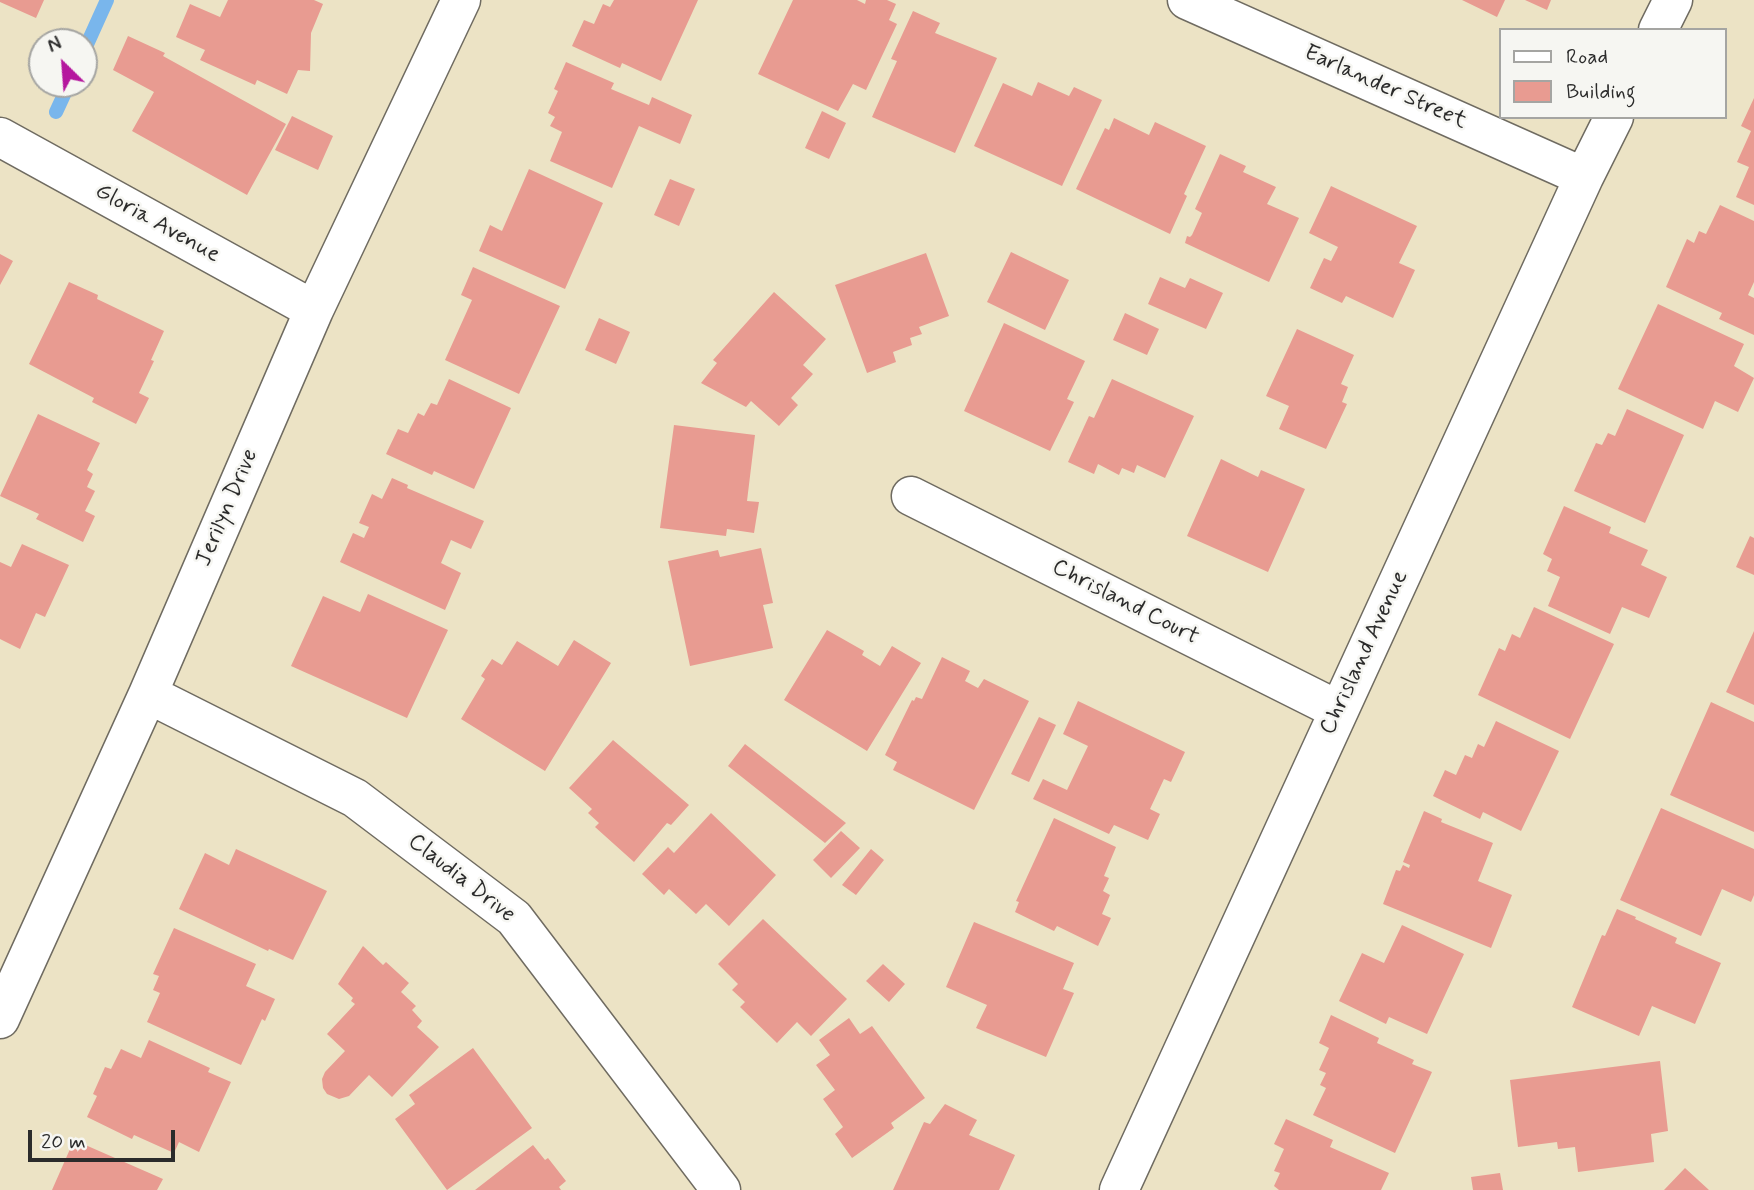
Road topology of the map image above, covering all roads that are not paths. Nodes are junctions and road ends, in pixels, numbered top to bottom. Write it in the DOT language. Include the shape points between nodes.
graph roads {
  1 [pos="461,0"];
  2 [pos="1187,0"];
  3 [pos="1672,0"];
  4 [pos="1659,28"];
  5 [pos="1613,119"];
  6 [pos="0,138"];
  7 [pos="1584,177"];
  8 [pos="314,310"];
  9 [pos="911,496"];
  10 [pos="148,694"];
  11 [pos="1338,710"];
  12 [pos="0,1019"];
  13 [pos="721,1190"];
  14 [pos="1119,1190"];
  1 -- 8 [label="street, Jerilyn Drive"];
  2 -- 7 [label="street, Earlander Street"];
  3 -- 4 [label="street"];
  5 -- 7 [label="street, Chrisland Avenue"];
  6 -- 8 [label="street, Gloria Avenue"];
  7 -- 11 [label="street, Chrisland Avenue"];
  8 -- 10 [label="street, Jerilyn Drive"];
  9 -- 11 [label="street, Chrisland Court"];
  10 -- 12 [label="street, Jerilyn Drive"];
  10 -- 13 [label="street, Claudia Drive" via="355,799 514,918"];
  11 -- 14 [label="street, Chrisland Avenue"];
}
